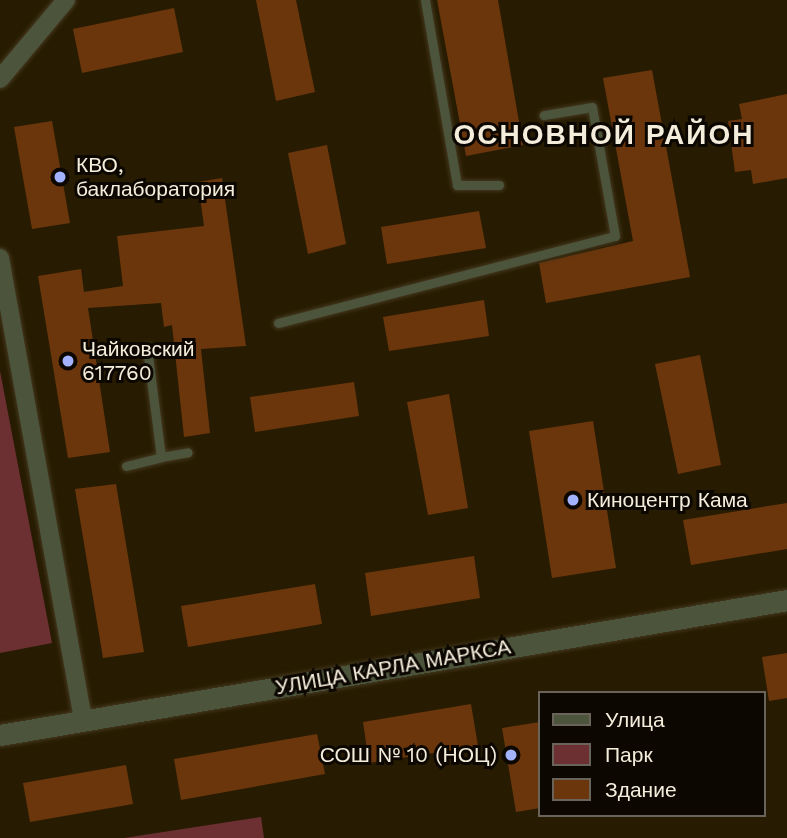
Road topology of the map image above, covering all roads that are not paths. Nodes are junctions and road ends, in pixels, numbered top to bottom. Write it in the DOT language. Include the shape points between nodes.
graph roads {
  1 [pos="66,0"];
  2 [pos="425,0"];
  3 [pos="0,79"];
  4 [pos="544,115"];
  5 [pos="499,185"];
  6 [pos="0,258"];
  7 [pos="278,323"];
  8 [pos="147,348"];
  9 [pos="188,452"];
  10 [pos="160,457"];
  11 [pos="126,466"];
  12 [pos="787,600"];
  13 [pos="83,720"];
  14 [pos="0,735"];
  1 -- 3 [label="street"];
  2 -- 5 [label="lane" via="457,185"];
  4 -- 7 [label="lane" via="592,107 615,236"];
  6 -- 13 [label="street"];
  8 -- 10 [label="lane"];
  9 -- 10 [label="lane"];
  10 -- 11 [label="lane"];
  12 -- 13 [label="street, УЛИЦА КАРЛА МАРКСА"];
  13 -- 14 [label="street, УЛИЦА КАРЛА МАРКСА"];
}
